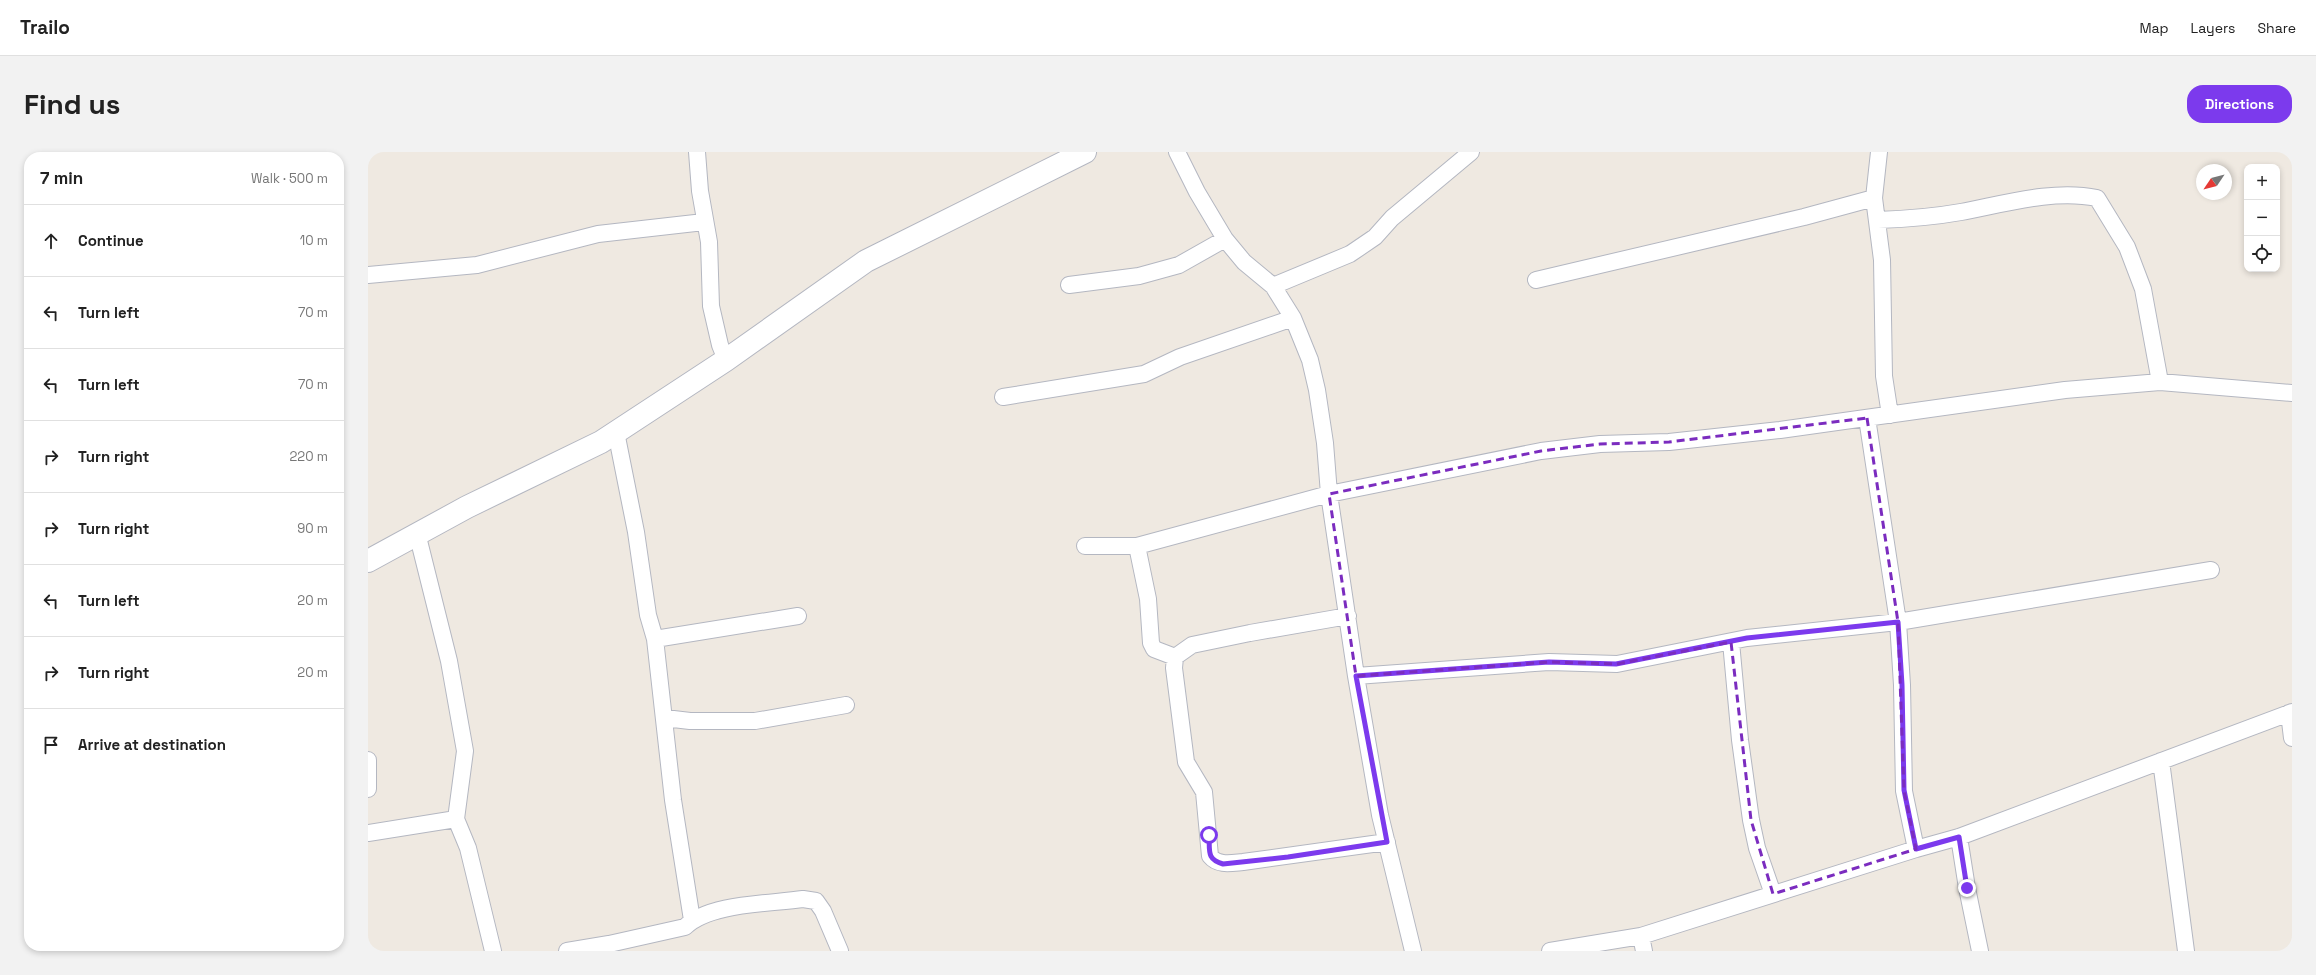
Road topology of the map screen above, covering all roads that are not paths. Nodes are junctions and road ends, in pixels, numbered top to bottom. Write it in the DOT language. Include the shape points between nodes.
graph roads {
  1 [pos="697,152"];
  2 [pos="1085,152"];
  3 [pos="1177,152"];
  4 [pos="1471,152"];
  5 [pos="1879,152"];
  6 [pos="1874,198"];
  7 [pos="1878,220"];
  8 [pos="704,222"];
  9 [pos="1225,240"];
  10 [pos="368,275"];
  11 [pos="1536,280"];
  12 [pos="1069,285"];
  13 [pos="1273,286"];
  14 [pos="1294,318"];
  15 [pos="726,360"];
  16 [pos="2160,382"];
  17 [pos="2292,393"];
  18 [pos="1003,397"];
  19 [pos="1890,415"];
  20 [pos="1867,418"];
  21 [pos="616,432"];
  22 [pos="1329,494"];
  23 [pos="417,533"];
  24 [pos="1085,546"];
  25 [pos="1137,546"];
  26 [pos="368,561"];
  27 [pos="2211,570"];
  28 [pos="798,616"];
  29 [pos="1348,616"];
  30 [pos="1898,622"];
  31 [pos="655,639"];
  32 [pos="1731,642"];
  33 [pos="1175,657"];
  34 [pos="1356,676"];
  35 [pos="846,705"];
  36 [pos="2290,712"];
  37 [pos="665,718"];
  38 [pos="2292,738"];
  39 [pos="368,760"];
  40 [pos="2161,761"];
  41 [pos="368,790"];
  42 [pos="456,819"];
  43 [pos="368,833"];
  44 [pos="1959,837"];
  45 [pos="1387,842"];
  46 [pos="1916,849"];
  47 [pos="1773,894"];
  48 [pos="692,920"];
  49 [pos="1642,944"];
  50 [pos="493,951"];
  51 [pos="567,951"];
  52 [pos="840,951"];
  53 [pos="1413,951"];
  54 [pos="1550,951"];
  55 [pos="1980,951"];
  56 [pos="2186,951"];
  1 -- 8 [label="street"];
  2 -- 15 [label="street" via="866,261"];
  3 -- 9 [label="street"];
  4 -- 13 [label="street" via="1392,218 1375,238 1350,254"];
  5 -- 6 [label="street"];
  6 -- 7 [label="street"];
  6 -- 11 [label="street"];
  7 -- 16 [label="street" via="1919,219 2003,203 2078,194 2097,198 2127,247 2143,288"];
  7 -- 19 [label="street" via="1882,260 1884,376"];
  8 -- 10 [label="street" via="598,234 477,265"];
  8 -- 15 [label="street" via="709,242 711,306"];
  9 -- 12 [label="street" via="1179,265 1139,276"];
  9 -- 13 [label="street" via="1244,262"];
  13 -- 14 [label="street"];
  14 -- 18 [label="street" via="1180,357 1144,374"];
  14 -- 22 [label="street" via="1310,360 1317,390"];
  15 -- 21 [label="street"];
  16 -- 17 [label="street"];
  16 -- 19 [label="street" via="2066,390"];
  19 -- 20 [label="street"];
  20 -- 22 [label="street" via="1669,442 1600,444 1541,451"];
  20 -- 30 [label="street"];
  21 -- 23 [label="street" via="601,442"];
  21 -- 31 [label="street" via="636,532 648,615"];
  22 -- 25 [label="street"];
  22 -- 29 [label="street"];
  23 -- 26 [label="street"];
  23 -- 42 [label="street" via="449,661 465,751"];
  24 -- 25 [label="street"];
  25 -- 33 [label="street" via="1148,599 1151,643 1154,649"];
  27 -- 30 [label="street"];
  28 -- 31 [label="street"];
  29 -- 33 [label="street" via="1192,645"];
  29 -- 34 [label="street"];
  30 -- 32 [label="street"];
  30 -- 46 [label="street" via="1904,790"];
  31 -- 37 [label="street"];
  32 -- 34 [label="street" via="1616,664 1549,662"];
  32 -- 47 [label="street" via="1751,820 1757,848"];
  33 -- 45 [label="street" via="1178,715 1186,762 1204,792 1210,856 1214,861 1223,864 1250,862"];
  34 -- 45 [label="street"];
  35 -- 37 [label="street" via="755,721 690,722"];
  36 -- 38 [label="street"];
  36 -- 40 [label="street"];
  37 -- 48 [label="street" via="673,800"];
  39 -- 41 [label="street"];
  40 -- 44 [label="street"];
  40 -- 56 [label="street"];
  42 -- 43 [label="street"];
  42 -- 50 [label="street" via="468,848"];
  44 -- 46 [label="street"];
  44 -- 55 [label="street"];
  45 -- 53 [label="street"];
  46 -- 47 [label="street"];
  47 -- 49 [label="street"];
  48 -- 51 [label="street" via="685,928"];
  48 -- 52 [label="street" via="722,909 803,899 816,901"];
  49 -- 54 [label="street"];
}
